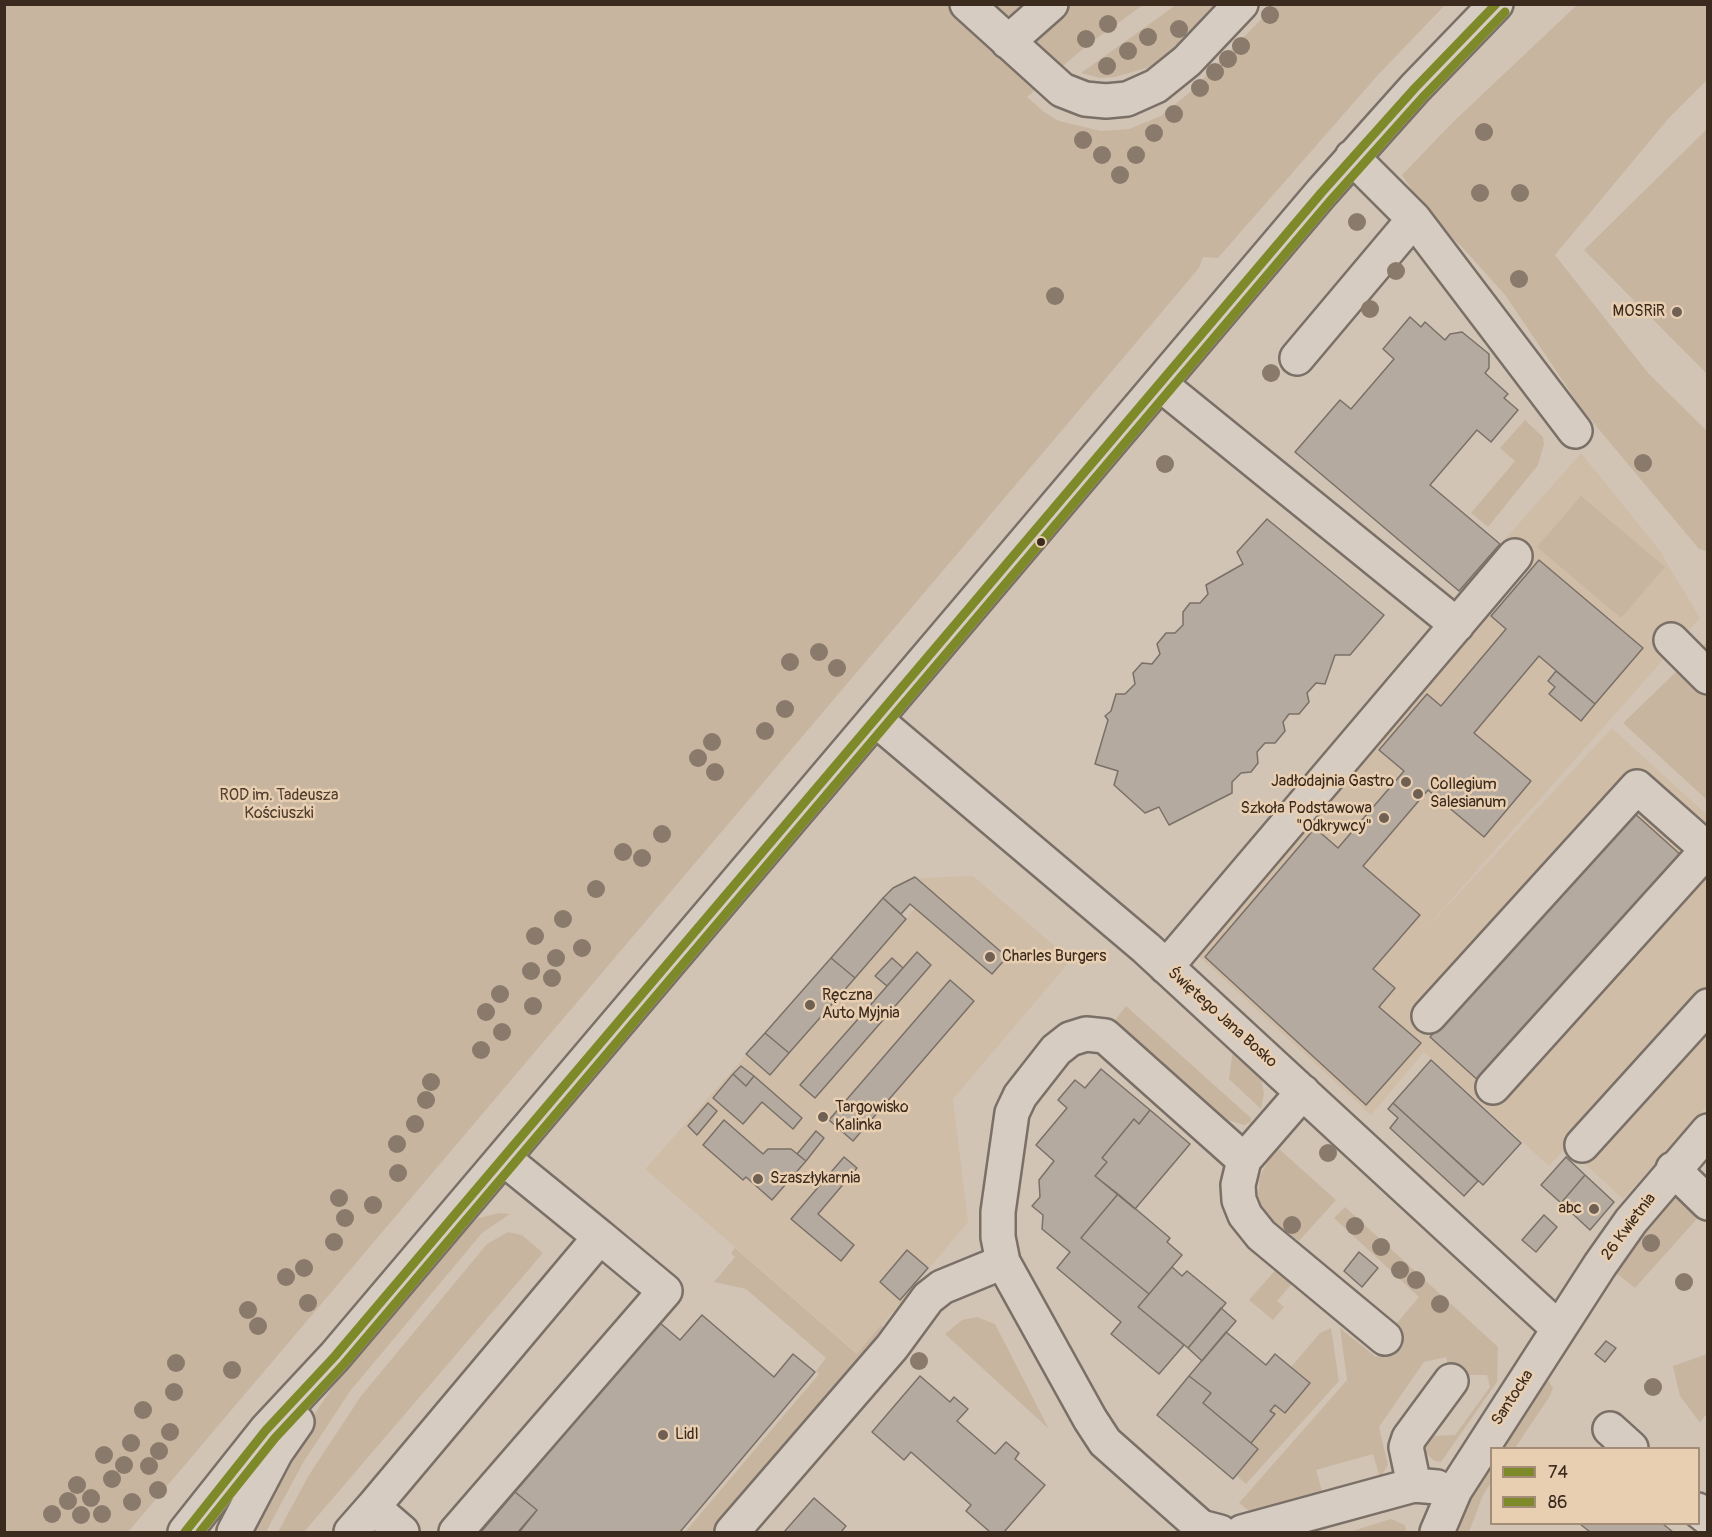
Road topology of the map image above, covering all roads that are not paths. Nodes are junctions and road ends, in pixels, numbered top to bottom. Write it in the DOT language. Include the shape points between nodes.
graph roads {
  1 [pos="967,4"];
  2 [pos="1051,4"];
  3 [pos="1241,4"];
  4 [pos="1496,4"];
  5 [pos="1008,42"];
  6 [pos="1352,158"];
  7 [pos="1414,219"];
  8 [pos="1297,358"];
  9 [pos="1160,384"];
  10 [pos="1575,431"];
  11 [pos="1515,556"];
  12 [pos="1456,625"];
  13 [pos="1671,640"];
  14 [pos="1707,677"];
  15 [pos="875,719"];
  16 [pos="1707,850"];
  17 [pos="1166,967"];
  18 [pos="1707,1006"];
  19 [pos="1429,1016"];
  20 [pos="1492,1087"];
  21 [pos="1303,1092"];
  22 [pos="1707,1131"];
  23 [pos="1582,1144"];
  24 [pos="503,1158"];
  25 [pos="1244,1160"];
  26 [pos="1673,1169"];
  27 [pos="1707,1203"];
  28 [pos="600,1237"];
  29 [pos="1003,1262"];
  30 [pos="1558,1328"];
  31 [pos="1385,1338"];
  32 [pos="335,1356"];
  33 [pos="1450,1381"];
  34 [pos="1414,1485"];
  35 [pos="1455,1491"];
  36 [pos="373,1507"];
  37 [pos="185,1533"];
  38 [pos="234,1533"];
  39 [pos="351,1533"];
  40 [pos="402,1533"];
  41 [pos="456,1533"];
  42 [pos="732,1533"];
  43 [pos="1220,1533"];
  44 [pos="1242,1533"];
  45 [pos="1437,1533"];
  1 -- 5 [label="street"];
  2 -- 5 [label="street"];
  3 -- 5 [label="street" via="1171,76 1126,99 1085,99 1062,90"];
  4 -- 6 [label="street"];
  6 -- 7 [label="street"];
  6 -- 9 [label="street"];
  7 -- 8 [label="street"];
  7 -- 10 [label="street"];
  9 -- 12 [label="street"];
  9 -- 15 [label="street"];
  11 -- 12 [label="street"];
  12 -- 17 [label="street"];
  13 -- 14 [label="street"];
  15 -- 17 [label="street, Świętego Jana Bosko"];
  15 -- 24 [label="street"];
  16 -- 19 [label="street" via="1637,787"];
  16 -- 20 [label="street"];
  17 -- 21 [label="street, Świętego Jana Bosko"];
  18 -- 23 [label="street"];
  21 -- 25 [label="street"];
  21 -- 30 [label="street, Świętego Jana Bosko"];
  22 -- 26 [label="street, 26 Kwietnia"];
  24 -- 28 [label="street"];
  24 -- 32 [label="street"];
  25 -- 29 [label="street" via="1105,1036 1086,1034 1070,1039 1056,1050 1020,1096 1012,1113 998,1212"];
  25 -- 31 [label="street" via="1239,1200 1252,1227"];
  26 -- 27 [label="street"];
  26 -- 30 [label="street, 26 Kwietnia" via="1631,1221"];
  28 -- 36 [label="street"];
  28 -- 41 [label="street" via="665,1291"];
  29 -- 42 [label="street" via="942,1287 928,1298 892,1347"];
  29 -- 43 [label="street" via="1105,1442 1201,1527"];
  30 -- 35 [label="street, Santocka"];
  32 -- 37 [label="street" via="266,1430"];
  32 -- 38 [label="street" via="276,1452"];
  33 -- 34 [label="street" via="1409,1438 1407,1457"];
  34 -- 35 [label="street"];
  34 -- 44 [label="street"];
  35 -- 45 [label="street, Santocka"];
  36 -- 39 [label="street"];
  36 -- 40 [label="street"];
}
